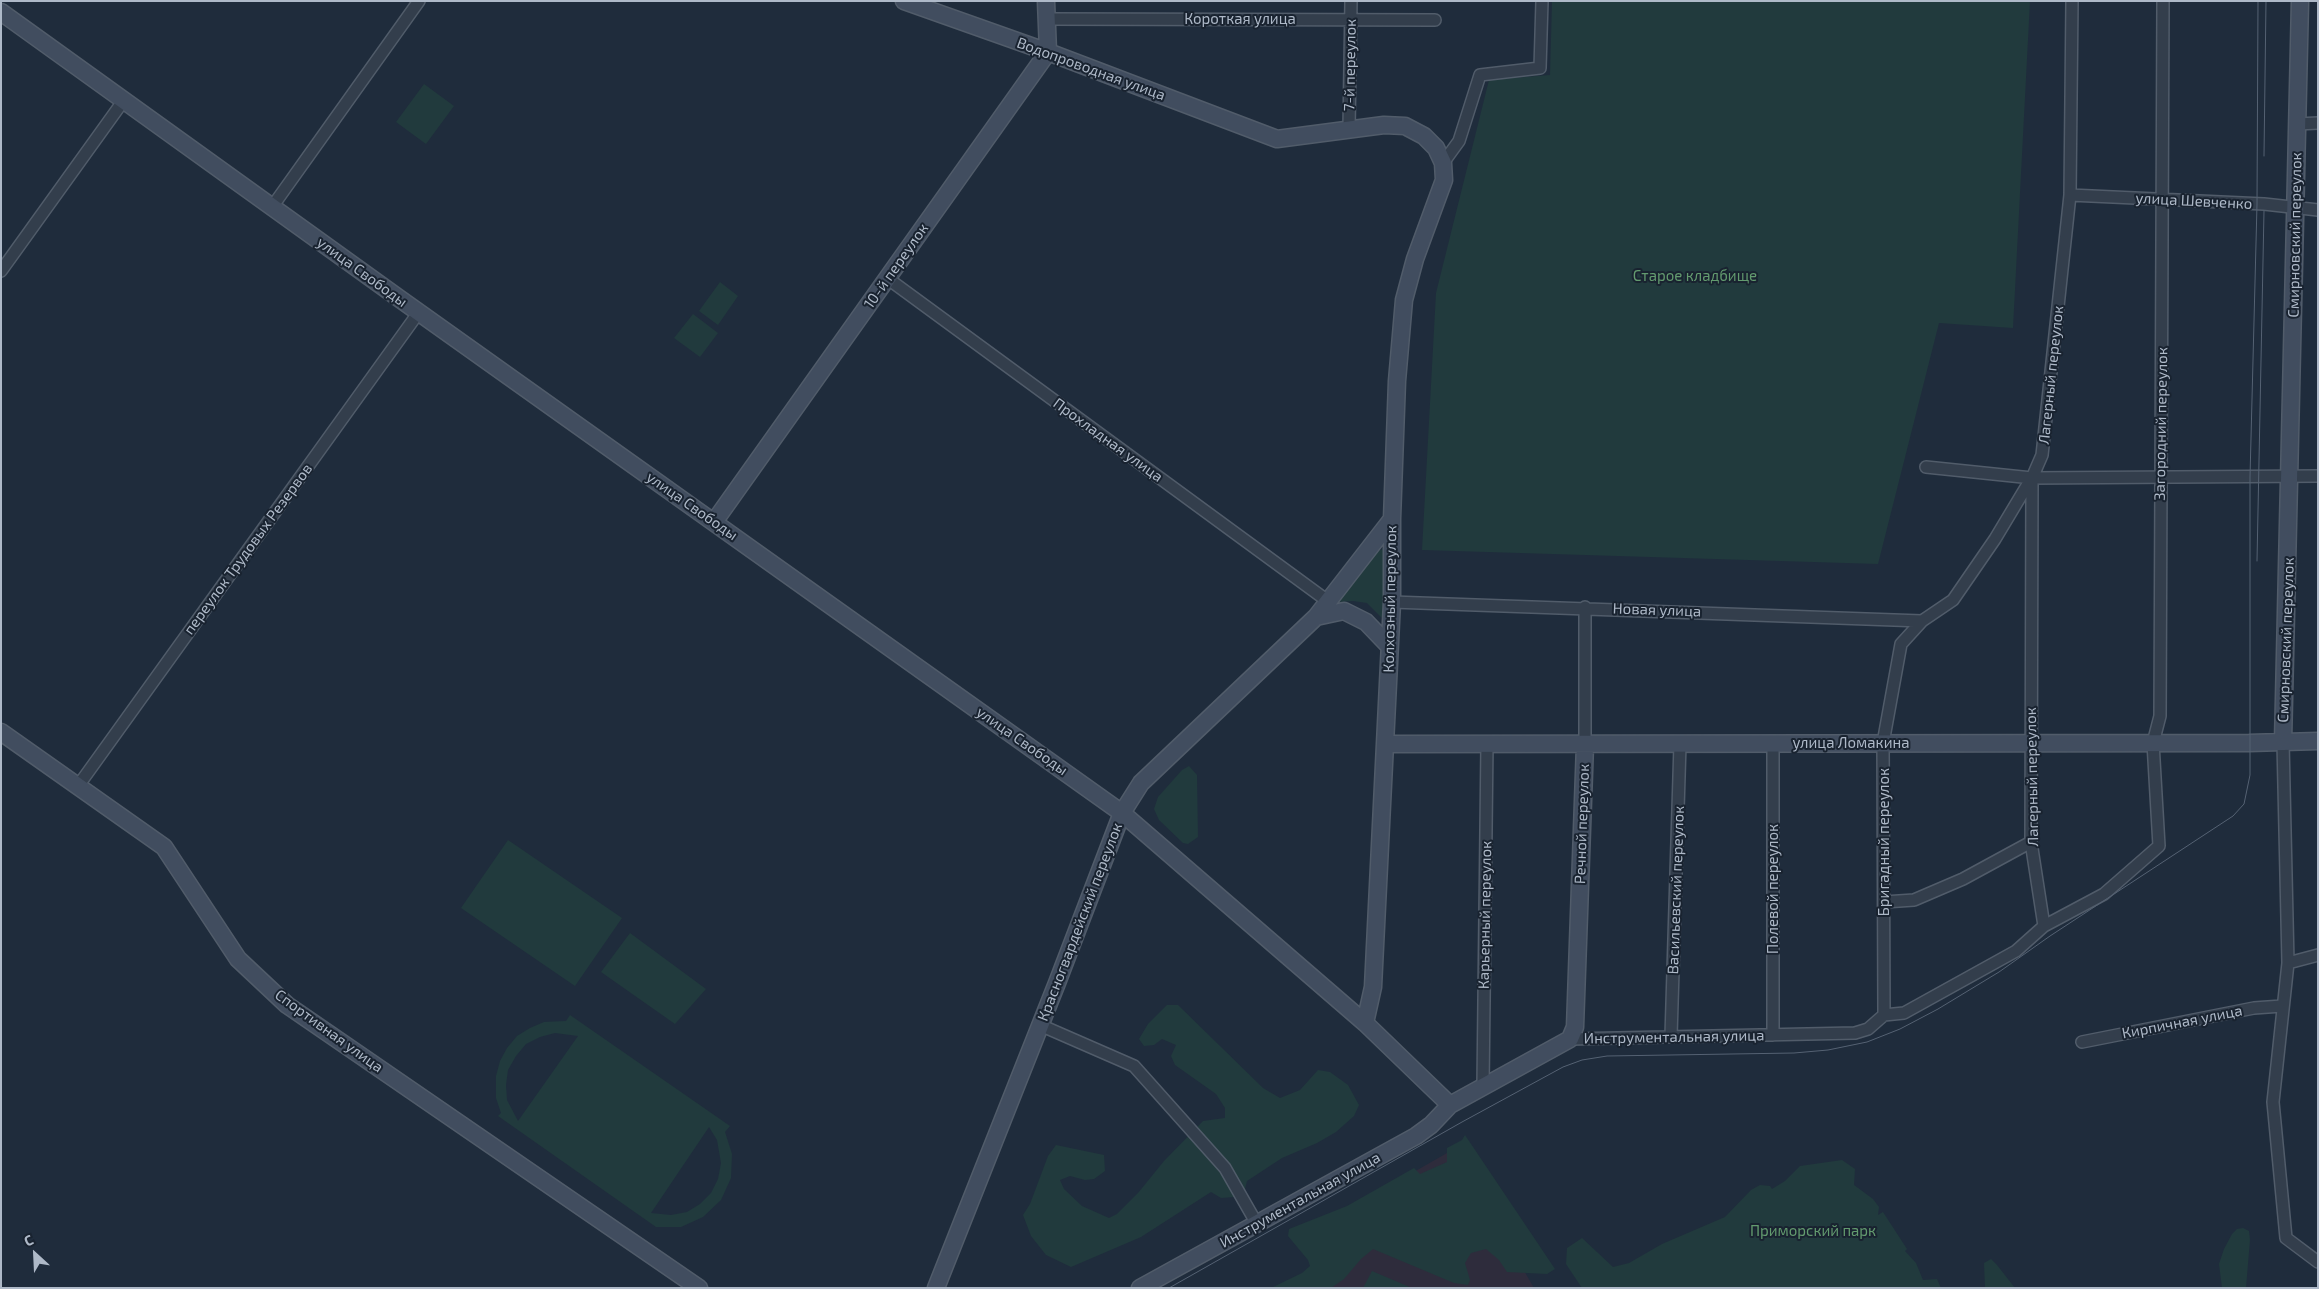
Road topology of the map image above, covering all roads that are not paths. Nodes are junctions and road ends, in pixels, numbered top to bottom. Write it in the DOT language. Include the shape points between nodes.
graph roads {
  1 [pos="10,1"];
  2 [pos="419,1"];
  3 [pos="904,1"];
  4 [pos="1046,1"];
  5 [pos="1351,1"];
  6 [pos="1542,1"];
  7 [pos="2072,1"];
  8 [pos="2162,1"];
  9 [pos="2300,1"];
  10 [pos="2,12"];
  11 [pos="1046,19"];
  12 [pos="1351,20"];
  13 [pos="1435,20"];
  14 [pos="1048,52"];
  15 [pos="124,100"];
  16 [pos="2318,123"];
  17 [pos="2297,124"];
  18 [pos="1349,129"];
  19 [pos="1443,163"];
  20 [pos="2070,195"];
  21 [pos="2163,200"];
  22 [pos="272,207"];
  23 [pos="2296,208"];
  24 [pos="2318,210"];
  25 [pos="1,270"];
  26 [pos="887,278"];
  27 [pos="419,312"];
  28 [pos="1926,467"];
  29 [pos="2290,476"];
  30 [pos="2318,476"];
  31 [pos="2032,478"];
  32 [pos="2160,478"];
  33 [pos="1392,519"];
  34 [pos="714,522"];
  35 [pos="1329,602"];
  36 [pos="1392,602"];
  37 [pos="1585,608"];
  38 [pos="1316,617"];
  39 [pos="1922,621"];
  40 [pos="1390,646"];
  41 [pos="1,732"];
  42 [pos="2318,741"];
  43 [pos="2283,742"];
  44 [pos="1773,743"];
  45 [pos="1883,743"];
  46 [pos="2031,743"];
  47 [pos="2153,743"];
  48 [pos="1385,744"];
  49 [pos="1487,744"];
  50 [pos="1585,744"];
  51 [pos="1680,744"];
  52 [pos="78,786"];
  53 [pos="1122,813"];
  54 [pos="2031,842"];
  55 [pos="2159,846"];
  56 [pos="1884,902"];
  57 [pos="2044,926"];
  58 [pos="2318,955"];
  59 [pos="2288,964"];
  60 [pos="2282,1006"];
  61 [pos="1884,1015"];
  62 [pos="1365,1024"];
  63 [pos="1040,1025"];
  64 [pos="1773,1035"];
  65 [pos="1672,1036"];
  66 [pos="1570,1039"];
  67 [pos="2082,1042"];
  68 [pos="1483,1086"];
  69 [pos="1450,1105"];
  70 [pos="1256,1224"];
  71 [pos="2318,1262"];
  72 [pos="699,1288"];
  73 [pos="936,1288"];
  74 [pos="1140,1288"];
  1 -- 10 [label="main road"];
  2 -- 22 [label="street"];
  3 -- 14 [label="main road, Водопроводная улица"];
  4 -- 11 [label="main road"];
  5 -- 12 [label="street, 7-й переулок"];
  6 -- 19 [label="street" via="1540,68 1480,75 1459,142"];
  7 -- 20 [label="street, Лагерный переулок"];
  8 -- 21 [label="street, Загородний переулок"];
  9 -- 17 [label="main road, Смирновский переулок"];
  10 -- 15 [label="main road, улица Свободы"];
  11 -- 12 [label="street, Короткая улица"];
  11 -- 14 [label="main road"];
  12 -- 13 [label="street, Короткая улица"];
  12 -- 18 [label="street, 7-й переулок"];
  14 -- 18 [label="main road, Водопроводная улица" via="1276,139"];
  14 -- 26 [label="main road, 10-й переулок"];
  15 -- 22 [label="main road, улица Свободы"];
  15 -- 25 [label="street"];
  16 -- 17 [label="street"];
  17 -- 23 [label="main road, Смирновский переулок"];
  18 -- 19 [label="main road" via="1405,126 1424,136 1436,148"];
  19 -- 33 [label="main road, Колхозный переулок" via="1444,180 1404,300 1397,381"];
  20 -- 21 [label="street, улица Шевченко"];
  20 -- 31 [label="street, Лагерный переулок" via="2042,455"];
  21 -- 23 [label="street, улица Шевченко"];
  21 -- 32 [label="street, Загородний переулок"];
  22 -- 27 [label="main road, улица Свободы"];
  23 -- 24 [label="street, улица Шевченко"];
  23 -- 29 [label="main road, Смирновский переулок"];
  26 -- 34 [label="main road, 10-й переулок"];
  26 -- 35 [label="street, Прохладная улица"];
  27 -- 34 [label="main road, улица Свободы"];
  27 -- 52 [label="street, переулок Трудовых Резервов"];
  28 -- 31 [label="street"];
  29 -- 30 [label="street"];
  29 -- 32 [label="street"];
  29 -- 43 [label="main road, Смирновский переулок"];
  31 -- 32 [label="street"];
  31 -- 39 [label="street, Бригадный переулок" via="1953,600"];
  31 -- 46 [label="street, Лагерный переулок"];
  32 -- 47 [label="street, Загородний переулок" via="2160,716"];
  33 -- 35 [label="main road, Красногвардейский переулок"];
  33 -- 36 [label="main road, Колхозный переулок"];
  34 -- 53 [label="main road, улица Свободы"];
  35 -- 38 [label="main road, Красногвардейский переулок"];
  36 -- 37 [label="street, Новая улица"];
  36 -- 40 [label="main road, Колхозный переулок"];
  37 -- 39 [label="street, Новая улица"];
  37 -- 50 [label="street, Речной переулок"];
  38 -- 40 [label="main road" via="1344,612 1366,622"];
  38 -- 53 [label="main road, Красногвардейский переулок" via="1141,783"];
  39 -- 45 [label="street, Бригадный переулок" via="1901,644"];
  40 -- 48 [label="main road, Колхозный переулок"];
  41 -- 52 [label="main road, Спортивная улица"];
  42 -- 43 [label="main road, улица Ломакина"];
  43 -- 47 [label="main road, улица Ломакина"];
  43 -- 59 [label="street, Смирновский переулок"];
  44 -- 45 [label="main road, улица Ломакина"];
  44 -- 51 [label="main road, улица Ломакина"];
  44 -- 64 [label="street, Полевой переулок"];
  45 -- 46 [label="main road, улица Ломакина"];
  45 -- 56 [label="street, Бригадный переулок"];
  46 -- 47 [label="main road, улица Ломакина"];
  46 -- 54 [label="street, Лагерный переулок"];
  47 -- 55 [label="street, Загородний переулок"];
  48 -- 49 [label="main road, улица Ломакина"];
  48 -- 62 [label="main road, Колхозный переулок" via="1373,987"];
  49 -- 50 [label="main road, улица Ломакина"];
  49 -- 68 [label="street, Карьерный переулок"];
  50 -- 51 [label="main road, улица Ломакина"];
  50 -- 66 [label="main road, Речной переулок" via="1575,1027"];
  51 -- 65 [label="street, Васильевский переулок"];
  52 -- 72 [label="main road, Спортивная улица" via="164,847 238,959 287,1005"];
  53 -- 62 [label="main road, улица Свободы"];
  53 -- 63 [label="main road, Красногвардейский переулок"];
  54 -- 56 [label="street" via="1963,879 1914,900"];
  54 -- 57 [label="street, Лагерный переулок"];
  55 -- 57 [label="street, Инструментальная улица" via="2104,894"];
  56 -- 61 [label="street, Бригадный переулок"];
  57 -- 61 [label="street, Инструментальная улица" via="2016,951 1964,982 1904,1013"];
  58 -- 59 [label="street"];
  59 -- 60 [label="street, Смирновский переулок"];
  60 -- 67 [label="street, Кирпичная улица" via="2254,1008"];
  60 -- 71 [label="street, Смирновский переулок" via="2273,1102 2286,1238"];
  61 -- 64 [label="street, Инструментальная улица" via="1868,1029 1855,1033"];
  62 -- 69 [label="main road, улица Свободы"];
  63 -- 70 [label="street" via="1134,1066 1225,1168"];
  63 -- 73 [label="main road, Красногвардейский переулок"];
  64 -- 65 [label="street, Инструментальная улица"];
  65 -- 66 [label="street, Инструментальная улица"];
  66 -- 68 [label="main road, Инструментальная улица"];
  68 -- 69 [label="main road, Инструментальная улица"];
  69 -- 70 [label="main road, Инструментальная улица" via="1416,1136"];
  70 -- 74 [label="main road, Инструментальная улица"];
}
